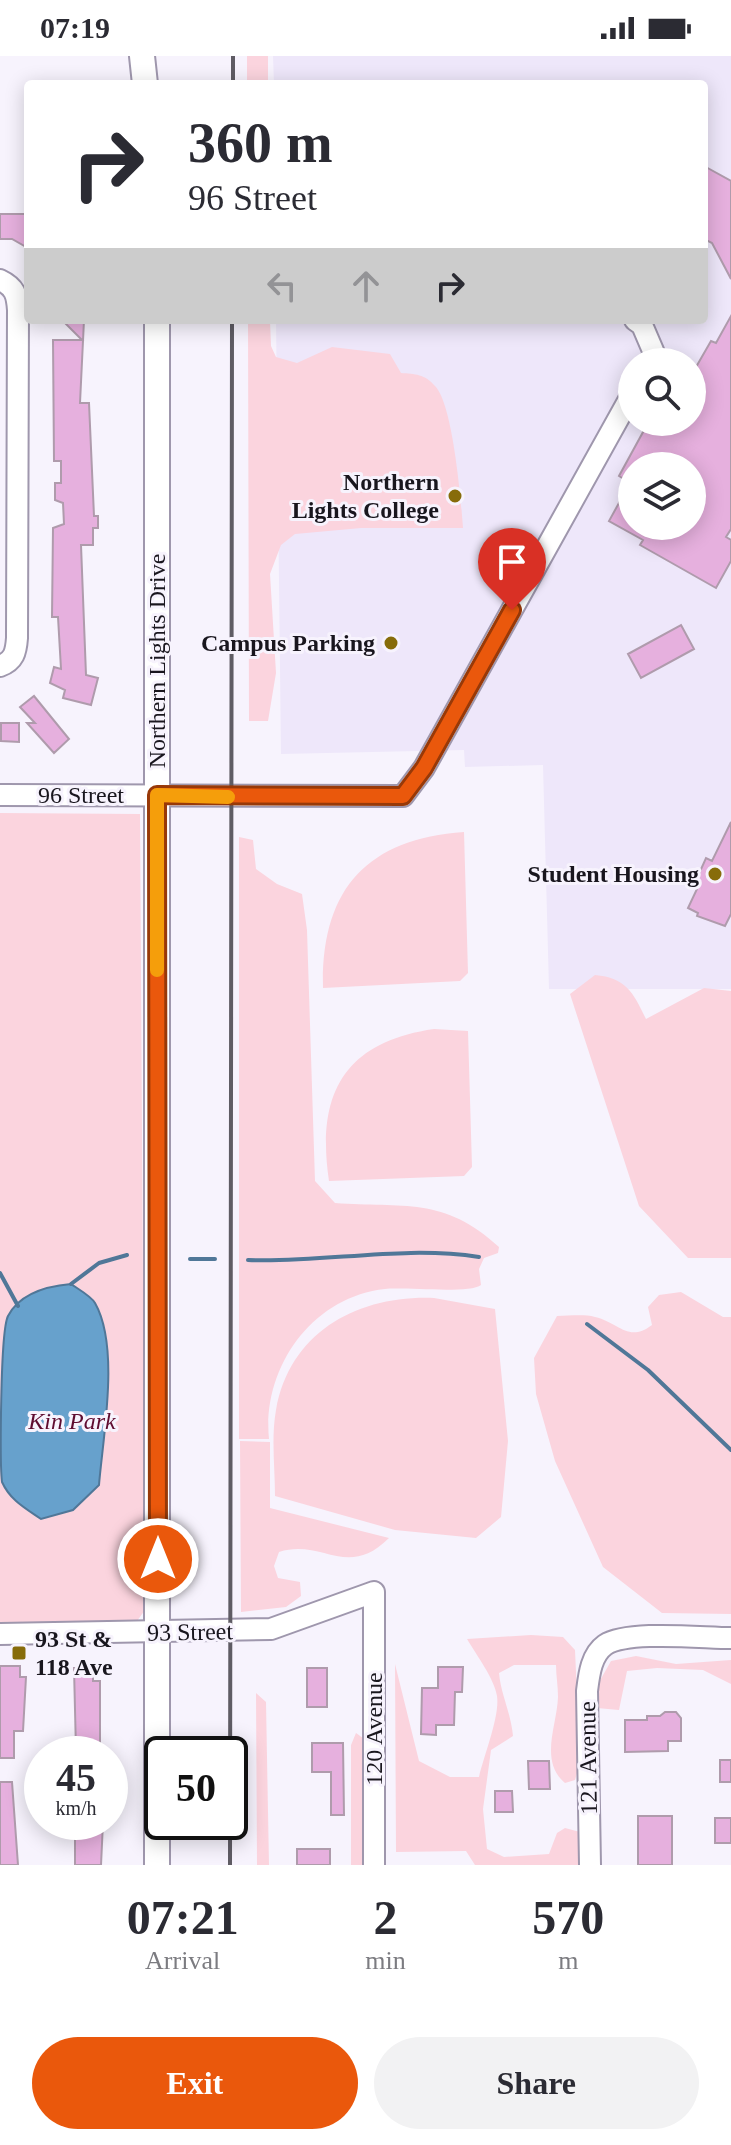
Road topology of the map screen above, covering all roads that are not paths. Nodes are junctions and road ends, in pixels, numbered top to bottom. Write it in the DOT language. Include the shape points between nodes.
graph roads {
  1 [pos="142,56"];
  2 [pos="156,56"];
  3 [pos="145,80"];
  4 [pos="158,80"];
  5 [pos="5,283"];
  6 [pos="157,324"];
  7 [pos="641,324"];
  8 [pos="652,348"];
  9 [pos="618,419"];
  10 [pos="9,474"];
  11 [pos="5,664"];
  12 [pos="0,795"];
  13 [pos="157,795"];
  14 [pos="374,1592"];
  15 [pos="159,1633"];
  16 [pos="0,1634"];
  17 [pos="731,1638"];
  18 [pos="157,1865"];
  19 [pos="374,1865"];
  20 [pos="590,1865"];
  1 -- 3 [label="main road"];
  2 -- 4 [label="main road"];
  5 -- 10 [label="street" via="17,296 18,310"];
  6 -- 13 [label="main road, Northern Lights Drive"];
  7 -- 8 [label="street"];
  9 -- 13 [label="street, 96 Street" via="424,768 403,796"];
  10 -- 11 [label="street" via="17,638"];
  12 -- 13 [label="street, 96 Street"];
  13 -- 15 [label="main road, Northern Lights Drive"];
  14 -- 15 [label="street, 93 Street" via="271,1629"];
  14 -- 19 [label="street, 120 Avenue"];
  15 -- 16 [label="street, 93 Street"];
  15 -- 18 [label="main road, Northern Lights Drive"];
  17 -- 20 [label="street, 121 Avenue" via="633,1638 598,1652 587,1691"];
}
